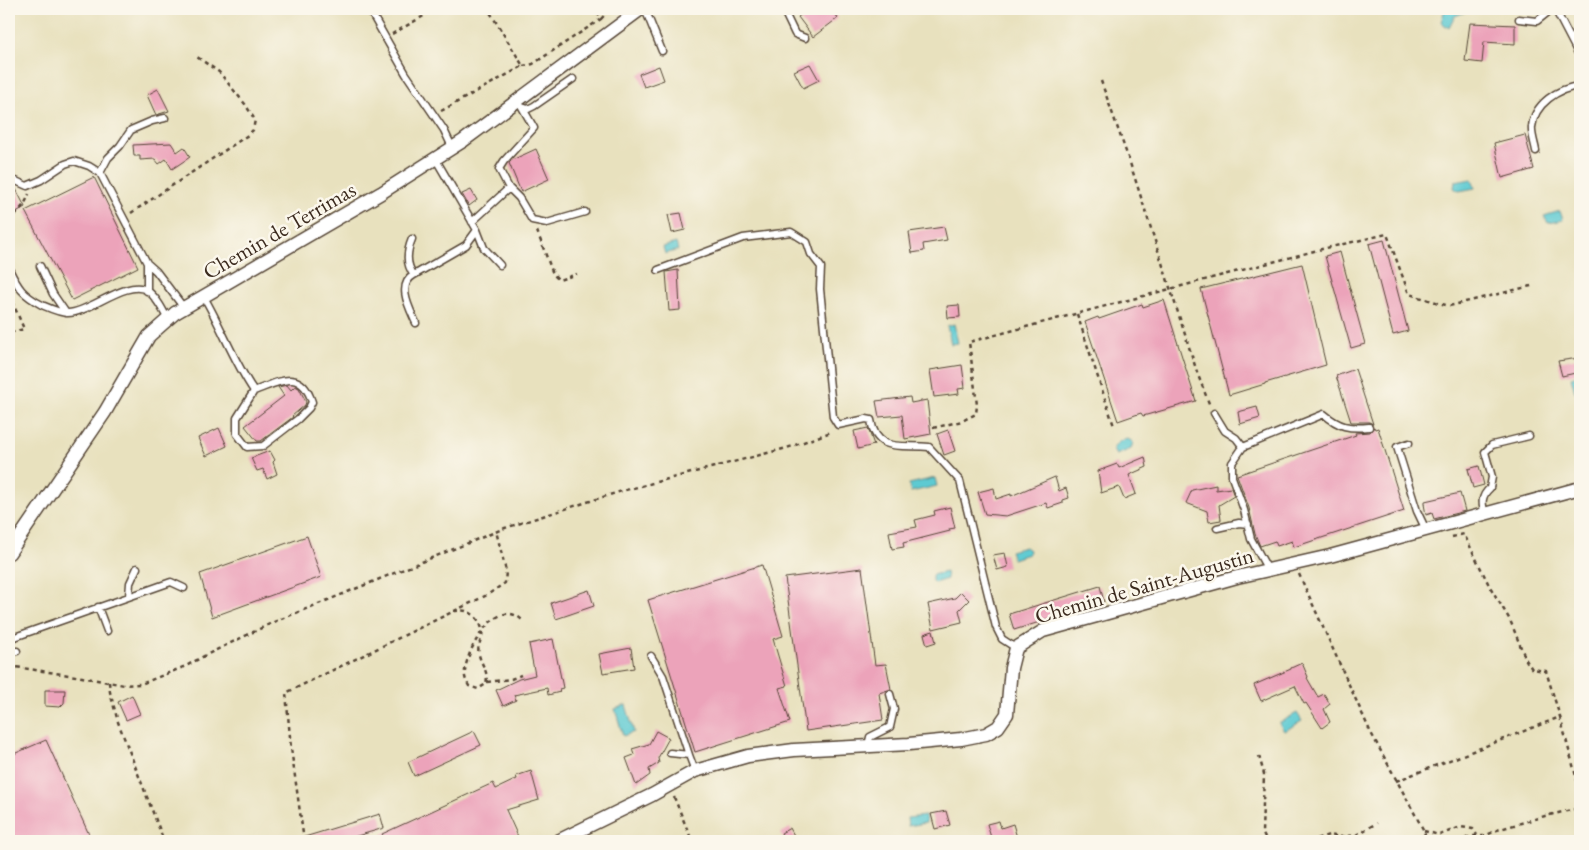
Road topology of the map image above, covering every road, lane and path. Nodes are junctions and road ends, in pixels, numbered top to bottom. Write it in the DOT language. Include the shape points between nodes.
graph roads {
  1 [pos="369,9"];
  2 [pos="436,9"];
  3 [pos="488,9"];
  4 [pos="596,9"];
  5 [pos="610,9"];
  6 [pos="640,9"];
  7 [pos="645,9"];
  8 [pos="783,9"];
  9 [pos="1553,9"];
  10 [pos="601,19"];
  11 [pos="1519,19"];
  12 [pos="805,38"];
  13 [pos="392,39"];
  14 [pos="662,51"];
  15 [pos="197,57"];
  16 [pos="1580,57"];
  17 [pos="523,66"];
  18 [pos="572,79"];
  19 [pos="1101,82"];
  20 [pos="1580,86"];
  21 [pos="519,104"];
  22 [pos="440,112"];
  23 [pos="165,118"];
  24 [pos="452,147"];
  25 [pos="1536,151"];
  26 [pos="434,158"];
  27 [pos="100,173"];
  28 [pos="9,184"];
  29 [pos="26,186"];
  30 [pos="509,188"];
  31 [pos="585,212"];
  32 [pos="123,218"];
  33 [pos="9,220"];
  34 [pos="532,220"];
  35 [pos="472,222"];
  36 [pos="477,230"];
  37 [pos="412,239"];
  38 [pos="147,263"];
  39 [pos="500,265"];
  40 [pos="40,266"];
  41 [pos="9,269"];
  42 [pos="658,270"];
  43 [pos="414,274"];
  44 [pos="577,274"];
  45 [pos="1535,286"];
  46 [pos="1169,289"];
  47 [pos="147,291"];
  48 [pos="9,294"];
  49 [pos="204,297"];
  50 [pos="184,308"];
  51 [pos="66,313"];
  52 [pos="1077,314"];
  53 [pos="168,320"];
  54 [pos="416,323"];
  55 [pos="9,333"];
  56 [pos="254,391"];
  57 [pos="1214,413"];
  58 [pos="838,425"];
  59 [pos="1114,426"];
  60 [pos="1368,427"];
  61 [pos="933,428"];
  62 [pos="1529,436"];
  63 [pos="1409,443"];
  64 [pos="1243,447"];
  65 [pos="1580,488"];
  66 [pos="1486,515"];
  67 [pos="1248,524"];
  68 [pos="1217,528"];
  69 [pos="1426,530"];
  70 [pos="496,532"];
  71 [pos="1445,539"];
  72 [pos="9,553"];
  73 [pos="1294,564"];
  74 [pos="137,568"];
  75 [pos="1268,570"];
  76 [pos="184,588"];
  77 [pos="129,596"];
  78 [pos="98,607"];
  79 [pos="453,611"];
  80 [pos="524,622"];
  81 [pos="107,631"];
  82 [pos="482,632"];
  83 [pos="9,639"];
  84 [pos="1016,648"];
  85 [pos="17,651"];
  86 [pos="9,652"];
  87 [pos="651,656"];
  88 [pos="9,666"];
  89 [pos="521,675"];
  90 [pos="109,682"];
  91 [pos="487,682"];
  92 [pos="890,694"];
  93 [pos="1560,717"];
  94 [pos="868,746"];
  95 [pos="670,753"];
  96 [pos="689,755"];
  97 [pos="1259,756"];
  98 [pos="695,771"];
  99 [pos="1396,781"];
  100 [pos="1580,791"];
  101 [pos="668,798"];
  102 [pos="1580,808"];
  103 [pos="1377,823"];
  104 [pos="1424,832"];
  105 [pos="1477,835"];
  106 [pos="164,841"];
  107 [pos="304,841"];
  108 [pos="368,841"];
  109 [pos="378,841"];
  110 [pos="558,841"];
  111 [pos="692,841"];
  112 [pos="1267,841"];
  113 [pos="1309,841"];
  114 [pos="1426,841"];
  115 [pos="1458,841"];
  1 -- 24 [label="lane"];
  2 -- 13 [label="path" via="398,29 390,35"];
  3 -- 17 [label="path"];
  4 -- 10 [label="path"];
  5 -- 10 [label="path"];
  6 -- 21 [label="street, Chemin de Terrimas"];
  7 -- 14 [label="lane"];
  8 -- 12 [label="lane" via="795,34"];
  9 -- 11 [label="lane" via="1537,21"];
  9 -- 16 [label="lane"];
  10 -- 17 [label="path" via="533,64"];
  15 -- 32 [label="path" via="219,72 245,104 255,120 253,130"];
  17 -- 22 [label="path"];
  18 -- 21 [label="lane" via="528,109"];
  19 -- 46 [label="path"];
  20 -- 25 [label="lane" via="1549,97 1536,114 1531,128"];
  21 -- 24 [label="street, Chemin de Terrimas"];
  21 -- 30 [label="lane" via="534,128 499,169"];
  23 -- 27 [label="lane" via="131,130"];
  24 -- 26 [label="street, Chemin de Terrimas"];
  26 -- 35 [label="lane"];
  26 -- 49 [label="street, Chemin de Terrimas" via="381,193"];
  27 -- 29 [label="lane" via="74,161"];
  27 -- 32 [label="lane"];
  28 -- 29 [label="lane" via="16,181"];
  29 -- 33 [label="path" via="30,191 26,202"];
  30 -- 34 [label="lane"];
  30 -- 35 [label="lane"];
  31 -- 34 [label="lane" via="547,223"];
  32 -- 38 [label="lane"];
  34 -- 44 [label="path" via="553,274 559,280"];
  35 -- 36 [label="lane"];
  36 -- 39 [label="lane" via="484,248"];
  36 -- 43 [label="lane" via="466,245"];
  37 -- 43 [label="lane" via="408,268"];
  38 -- 47 [label="lane"];
  38 -- 50 [label="lane"];
  40 -- 51 [label="lane"];
  41 -- 51 [label="lane" via="20,291 47,307"];
  42 -- 58 [label="lane" via="743,238 791,232 807,242 821,267 820,289 831,402"];
  43 -- 54 [label="lane" via="408,278 405,292"];
  45 -- 46 [label="path" via="1448,306 1409,294 1387,234"];
  46 -- 52 [label="path"];
  46 -- 57 [label="path"];
  47 -- 51 [label="lane" via="135,287 78,312"];
  47 -- 53 [label="lane"];
  48 -- 55 [label="path" via="24,329"];
  49 -- 50 [label="street, Chemin de Terrimas"];
  49 -- 56 [label="lane" via="243,376"];
  50 -- 53 [label="street, Chemin de Terrimas"];
  52 -- 59 [label="path"];
  52 -- 61 [label="path" via="969,342 976,414"];
  53 -- 72 [label="street, Chemin de Terrimas" via="149,336 104,412"];
  56 -- 56 [label="lane" via="237,418 238,434 247,447 263,446 298,419 312,402 301,382 289,379"];
  57 -- 64 [label="lane" via="1225,431"];
  58 -- 70 [label="path" via="833,431 786,448 622,491"];
  58 -- 84 [label="lane" via="871,420 876,437 885,444 929,447 960,481 996,627 1002,639"];
  60 -- 64 [label="lane" via="1353,428 1334,422 1324,414"];
  62 -- 66 [label="lane" via="1492,445 1485,452 1492,477 1482,505"];
  63 -- 69 [label="lane" via="1397,447"];
  64 -- 67 [label="lane" via="1232,463 1232,478"];
  65 -- 66 [label="street, Chemin de Saint-Augustin"];
  66 -- 69 [label="street, Chemin de Saint-Augustin"];
  67 -- 68 [label="lane"];
  67 -- 75 [label="lane"];
  69 -- 73 [label="street, Chemin de Saint-Augustin"];
  70 -- 79 [label="path" via="506,571 505,583"];
  70 -- 90 [label="path" via="274,622 163,677 142,684"];
  71 -- 93 [label="path" via="1464,534 1510,620 1526,660 1532,669 1546,670"];
  73 -- 75 [label="street, Chemin de Saint-Augustin"];
  73 -- 99 [label="path"];
  74 -- 77 [label="lane" via="130,583"];
  75 -- 84 [label="street, Chemin de Saint-Augustin" via="1043,631"];
  76 -- 77 [label="lane" via="170,582"];
  77 -- 78 [label="lane"];
  78 -- 81 [label="lane"];
  78 -- 83 [label="lane"];
  79 -- 82 [label="path" via="467,611 474,616"];
  79 -- 107 [label="path" via="286,693"];
  80 -- 82 [label="path" via="510,612 498,616"];
  82 -- 91 [label="path" via="478,645"];
  82 -- 91 [label="path" via="468,656 464,672 469,686 478,689"];
  84 -- 94 [label="street, Chemin de Saint-Augustin" via="1007,714 998,727 986,734 961,739"];
  85 -- 86 [label="lane"];
  87 -- 96 [label="lane" via="663,676"];
  88 -- 90 [label="path"];
  89 -- 91 [label="path"];
  90 -- 106 [label="path" via="118,722"];
  92 -- 94 [label="lane" via="894,708 890,726 870,737"];
  93 -- 99 [label="path"];
  93 -- 100 [label="path"];
  94 -- 98 [label="street, Chemin de Saint-Augustin" via="781,751 748,756"];
  95 -- 96 [label="lane"];
  96 -- 98 [label="lane"];
  97 -- 112 [label="path" via="1264,774 1262,833"];
  98 -- 110 [label="street, Chemin de Saint-Augustin"];
  99 -- 104 [label="path"];
  101 -- 111 [label="path" via="675,797"];
  102 -- 105 [label="path" via="1485,836"];
  103 -- 113 [label="path" via="1356,835 1329,835"];
  104 -- 105 [label="path" via="1439,835 1462,827 1473,828"];
  104 -- 114 [label="path"];
  105 -- 115 [label="path"];
  108 -- 109 [label="path"];
}
